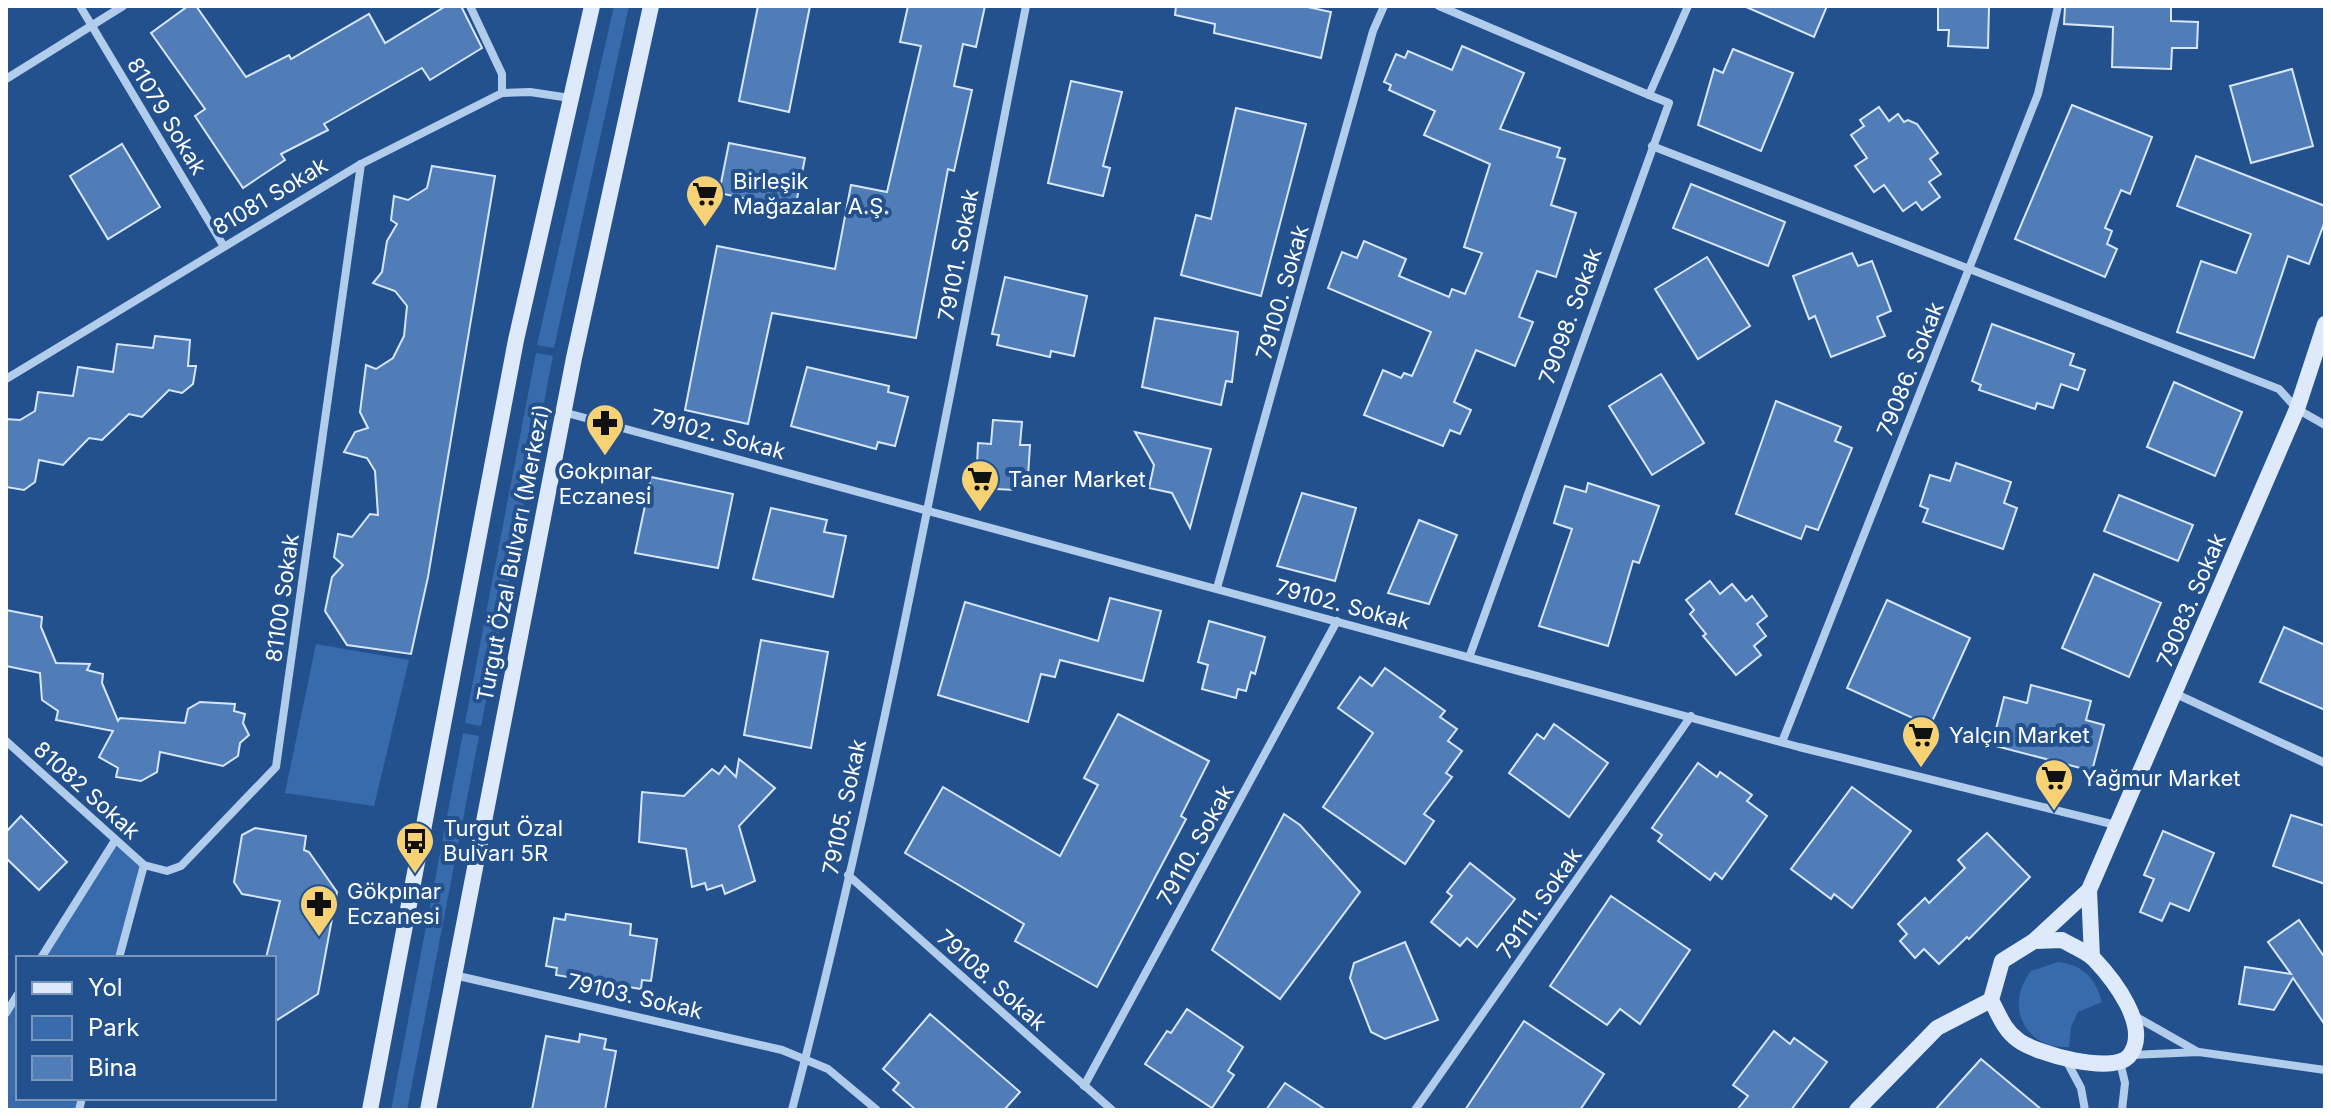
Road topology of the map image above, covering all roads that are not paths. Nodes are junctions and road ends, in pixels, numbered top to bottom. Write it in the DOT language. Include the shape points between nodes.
graph roads {
  1 [pos="80,6"];
  2 [pos="123,6"];
  3 [pos="470,6"];
  4 [pos="592,6"];
  5 [pos="651,6"];
  6 [pos="1026,6"];
  7 [pos="1384,6"];
  8 [pos="1439,6"];
  9 [pos="1688,6"];
  10 [pos="2058,6"];
  11 [pos="92,25"];
  12 [pos="6,79"];
  13 [pos="502,93"];
  14 [pos="1649,95"];
  15 [pos="570,98"];
  16 [pos="1652,146"];
  17 [pos="361,164"];
  18 [pos="223,245"];
  19 [pos="1968,270"];
  20 [pos="2325,324"];
  21 [pos="6,379"];
  22 [pos="2297,409"];
  23 [pos="563,412"];
  24 [pos="2325,425"];
  25 [pos="926,511"];
  26 [pos="1217,588"];
  27 [pos="1337,621"];
  28 [pos="1470,655"];
  29 [pos="2174,693"];
  30 [pos="1691,716"];
  31 [pos="6,741"];
  32 [pos="1782,742"];
  33 [pos="2325,763"];
  34 [pos="2116,825"];
  35 [pos="114,842"];
  36 [pos="144,865"];
  37 [pos="848,875"];
  38 [pos="2089,890"];
  39 [pos="2034,941"];
  40 [pos="42,956"];
  41 [pos="120,956"];
  42 [pos="2092,957"];
  43 [pos="454,975"];
  44 [pos="1991,1000"];
  45 [pos="2132,1014"];
  46 [pos="2199,1052"];
  47 [pos="2065,1057"];
  48 [pos="805,1059"];
  49 [pos="2125,1059"];
  50 [pos="2325,1070"];
  51 [pos="1084,1086"];
  52 [pos="370,1110"];
  53 [pos="428,1110"];
  54 [pos="792,1110"];
  55 [pos="877,1110"];
  56 [pos="1112,1110"];
  57 [pos="1415,1110"];
  58 [pos="1857,1110"];
  59 [pos="2085,1110"];
  60 [pos="2122,1110"];
  1 -- 11 [label="street, 81079 Sokak"];
  2 -- 11 [label="street"];
  3 -- 13 [label="street" via="502,74"];
  4 -- 15 [label="main road, Turgut Özal Bulvarı (Merkezi)"];
  5 -- 23 [label="main road, Turgut Özal Bulvarı (Merkezi)"];
  6 -- 25 [label="street, 79101. Sokak"];
  7 -- 26 [label="street, 79100. Sokak"];
  8 -- 14 [label="street"];
  9 -- 14 [label="street"];
  10 -- 19 [label="street, 79086. Sokak" via="2038,94"];
  11 -- 12 [label="street"];
  11 -- 18 [label="street, 81079 Sokak"];
  13 -- 15 [label="street"];
  13 -- 17 [label="street, 81081 Sokak"];
  14 -- 16 [label="street, 79098. Sokak" via="1669,103"];
  15 -- 52 [label="main road, Turgut Özal Bulvarı (Merkezi)" via="499,429"];
  16 -- 19 [label="street"];
  16 -- 28 [label="street, 79098. Sokak"];
  17 -- 18 [label="street, 81081 Sokak"];
  17 -- 36 [label="street, 81100 Sokak" via="276,767 181,866 167,871"];
  18 -- 21 [label="street, 81081 Sokak"];
  19 -- 22 [label="street" via="2284,391"];
  19 -- 32 [label="street, 79086. Sokak"];
  20 -- 22 [label="main road, 79083. Sokak"];
  22 -- 24 [label="street"];
  22 -- 29 [label="main road, 79083. Sokak"];
  23 -- 25 [label="street, 79102. Sokak"];
  23 -- 43 [label="main road, Turgut Özal Bulvarı (Merkezi)"];
  25 -- 26 [label="street, 79102. Sokak"];
  25 -- 37 [label="street, 79105. Sokak"];
  26 -- 27 [label="street, 79102. Sokak"];
  27 -- 28 [label="street, 79102. Sokak"];
  27 -- 51 [label="street, 79110. Sokak"];
  28 -- 30 [label="street, 79102. Sokak"];
  29 -- 33 [label="street"];
  29 -- 34 [label="main road, 79083. Sokak"];
  30 -- 32 [label="street, 79102. Sokak"];
  30 -- 57 [label="street, 79111. Sokak"];
  31 -- 35 [label="street, 81082 Sokak"];
  32 -- 34 [label="street, 79102. Sokak"];
  34 -- 38 [label="main road, 79083. Sokak"];
  35 -- 36 [label="street, 81082 Sokak"];
  35 -- 40 [label="street"];
  36 -- 41 [label="street"];
  37 -- 48 [label="street, 79105. Sokak"];
  37 -- 51 [label="street, 79108. Sokak"];
  38 -- 39 [label="main road"];
  38 -- 42 [label="main road"];
  39 -- 42 [label="main road" via="2062,940"];
  39 -- 44 [label="main road" via="2002,961"];
  42 -- 45 [label="main road"];
  43 -- 48 [label="street, 79103. Sokak"];
  43 -- 53 [label="main road, Turgut Özal Bulvarı (Merkezi)"];
  44 -- 47 [label="main road" via="2006,1029 2021,1043"];
  44 -- 58 [label="main road" via="1937,1028"];
  45 -- 46 [label="street"];
  45 -- 49 [label="main road" via="2137,1037"];
  46 -- 49 [label="street"];
  46 -- 50 [label="street"];
  47 -- 49 [label="main road" via="2104,1066"];
  47 -- 59 [label="street" via="2081,1088"];
  48 -- 54 [label="street, 79105. Sokak"];
  48 -- 55 [label="street, 79103. Sokak" via="834,1073"];
  49 -- 60 [label="street"];
  51 -- 56 [label="street, 79108. Sokak"];
}
